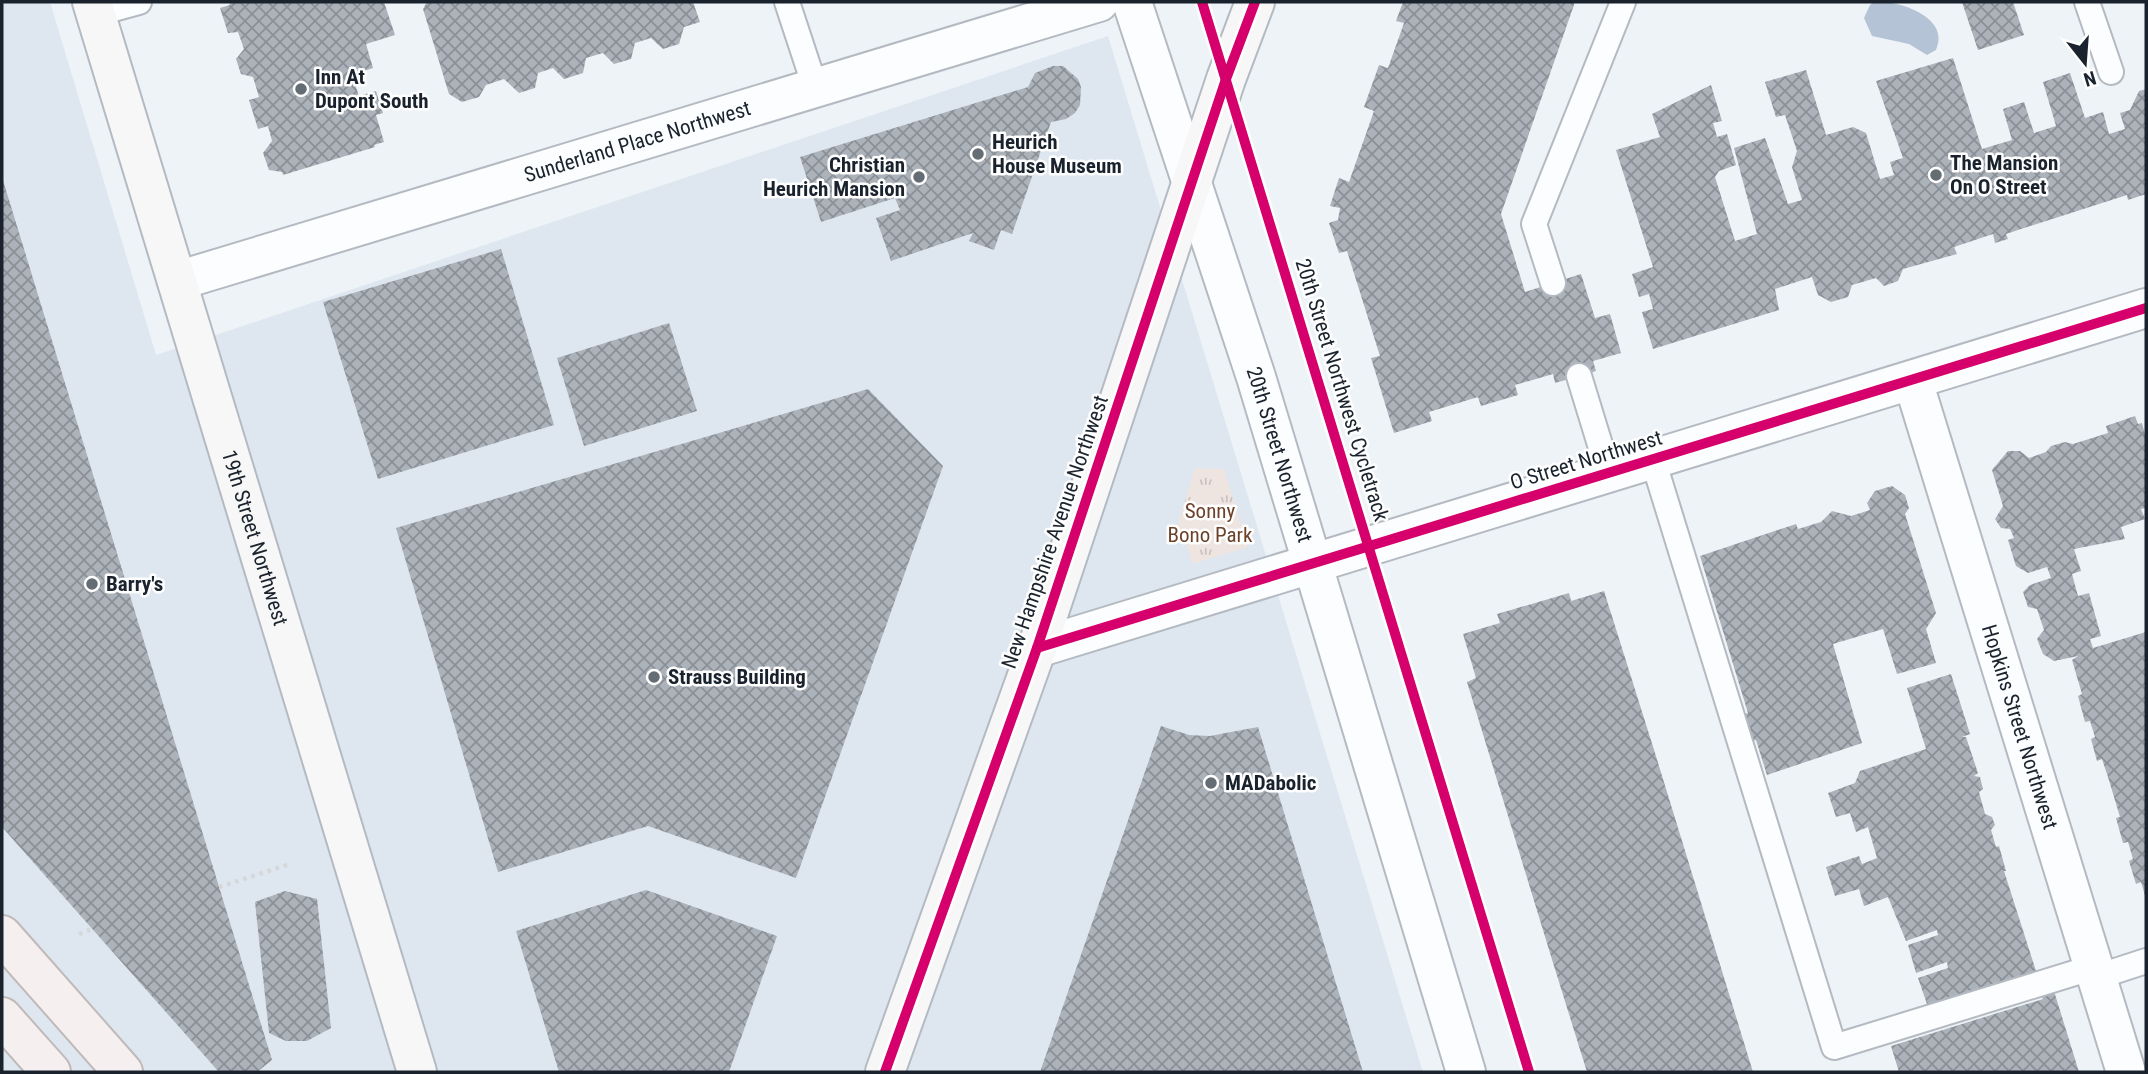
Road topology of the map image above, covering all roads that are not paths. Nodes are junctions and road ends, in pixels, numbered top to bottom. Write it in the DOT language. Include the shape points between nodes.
graph roads {
  1 [pos="139,2"];
  2 [pos="787,2"];
  3 [pos="1099,2"];
  4 [pos="1132,2"];
  5 [pos="1255,2"];
  6 [pos="1623,2"];
  7 [pos="2087,2"];
  8 [pos="93,8"];
  9 [pos="2111,72"];
  10 [pos="815,87"];
  11 [pos="1190,185"];
  12 [pos="177,281"];
  13 [pos="1553,283"];
  14 [pos="2146,308"];
  15 [pos="1579,376"];
  16 [pos="1913,381"];
  17 [pos="1654,460"];
  18 [pos="1609,474"];
  19 [pos="1311,565"];
  20 [pos="1037,648"];
  21 [pos="2,935"];
  22 [pos="2146,961"];
  23 [pos="2096,972"];
  24 [pos="2,1017"];
  25 [pos="51,1072"];
  26 [pos="123,1072"];
  27 [pos="417,1072"];
  28 [pos="885,1072"];
  29 [pos="1466,1072"];
  30 [pos="2126,1072"];
  1 -- 8 [label="lane"];
  2 -- 10 [label="lane"];
  3 -- 10 [label="street, Sunderland Place Northwest"];
  4 -- 11 [label="street, 20th Street Northwest"];
  5 -- 11 [label="main road, New Hampshire Avenue Northwest"];
  6 -- 13 [label="lane" via="1534,223"];
  7 -- 9 [label="lane"];
  8 -- 12 [label="main road, 19th Street Northwest"];
  10 -- 12 [label="street, Sunderland Place Northwest"];
  11 -- 19 [label="street, 20th Street Northwest" via="1256,377"];
  11 -- 20 [label="main road, New Hampshire Avenue Northwest"];
  12 -- 27 [label="main road, 19th Street Northwest"];
  14 -- 16 [label="street, O Street Northwest"];
  15 -- 18 [label="lane"];
  16 -- 17 [label="street, O Street Northwest"];
  16 -- 23 [label="street, Hopkins Street Northwest"];
  17 -- 18 [label="street, O Street Northwest"];
  17 -- 23 [label="lane" via="1834,1047"];
  18 -- 19 [label="street, O Street Northwest"];
  19 -- 20 [label="street, O Street Northwest"];
  19 -- 29 [label="street, 20th Street Northwest"];
  20 -- 28 [label="main road, New Hampshire Avenue Northwest"];
  21 -- 26 [label="main road"];
  22 -- 23 [label="lane"];
  23 -- 30 [label="street, Hopkins Street Northwest"];
  24 -- 25 [label="main road"];
}
